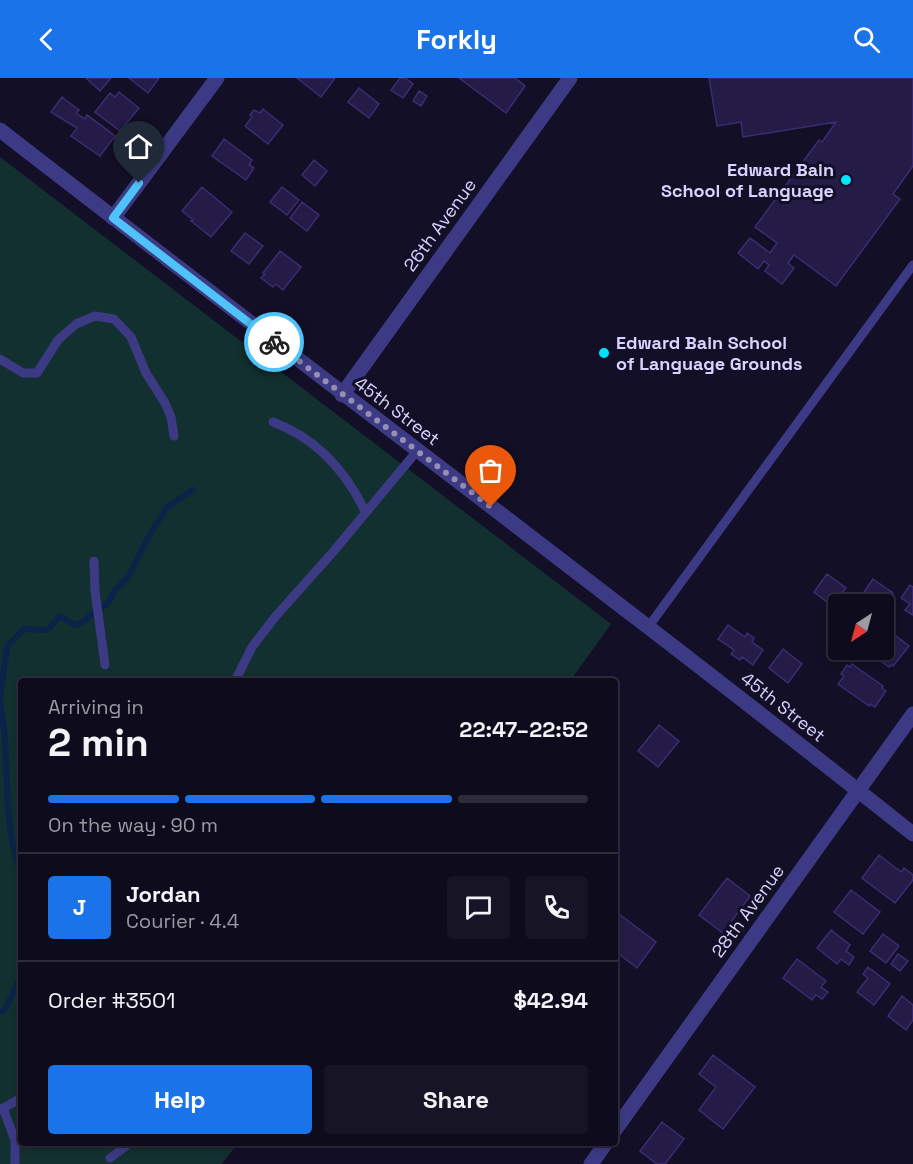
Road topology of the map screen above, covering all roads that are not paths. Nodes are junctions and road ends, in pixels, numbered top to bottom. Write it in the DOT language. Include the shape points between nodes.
graph roads {
  1 [pos="217,78"];
  2 [pos="570,78"];
  3 [pos="0,130"];
  4 [pos="113,218"];
  5 [pos="913,265"];
  6 [pos="0,359"];
  7 [pos="342,394"];
  8 [pos="273,422"];
  9 [pos="174,436"];
  10 [pos="417,451"];
  11 [pos="365,511"];
  12 [pos="94,561"];
  13 [pos="649,626"];
  14 [pos="105,665"];
  15 [pos="236,678"];
  16 [pos="913,714"];
  17 [pos="858,791"];
  18 [pos="913,834"];
  19 [pos="18,1100"];
  20 [pos="2,1109"];
  21 [pos="618,1126"];
  22 [pos="126,1146"];
  23 [pos="604,1146"];
  24 [pos="110,1158"];
  25 [pos="15,1164"];
  26 [pos="591,1164"];
  1 -- 4 [label="street"];
  2 -- 7 [label="street, 26th Avenue"];
  3 -- 4 [label="street, 45th Street"];
  4 -- 7 [label="street, 45th Street"];
  5 -- 13 [label="lane"];
  6 -- 9 [label="lane" via="23,373 37,373 58,340 76,324 95,316 114,319 131,337 146,373 165,403"];
  7 -- 10 [label="street, 45th Street"];
  8 -- 11 [label="lane" via="293,429 320,449 355,490"];
  10 -- 11 [label="lane"];
  10 -- 13 [label="street, 45th Street"];
  11 -- 15 [label="lane" via="252,647"];
  12 -- 14 [label="lane"];
  13 -- 17 [label="street, 45th Street"];
  16 -- 17 [label="street, 28th Avenue"];
  17 -- 18 [label="street, 45th Street"];
  17 -- 21 [label="street, 28th Avenue"];
  19 -- 20 [label="lane"];
  20 -- 25 [label="lane" via="15,1140"];
  22 -- 24 [label="lane"];
  23 -- 26 [label="street"];
}
